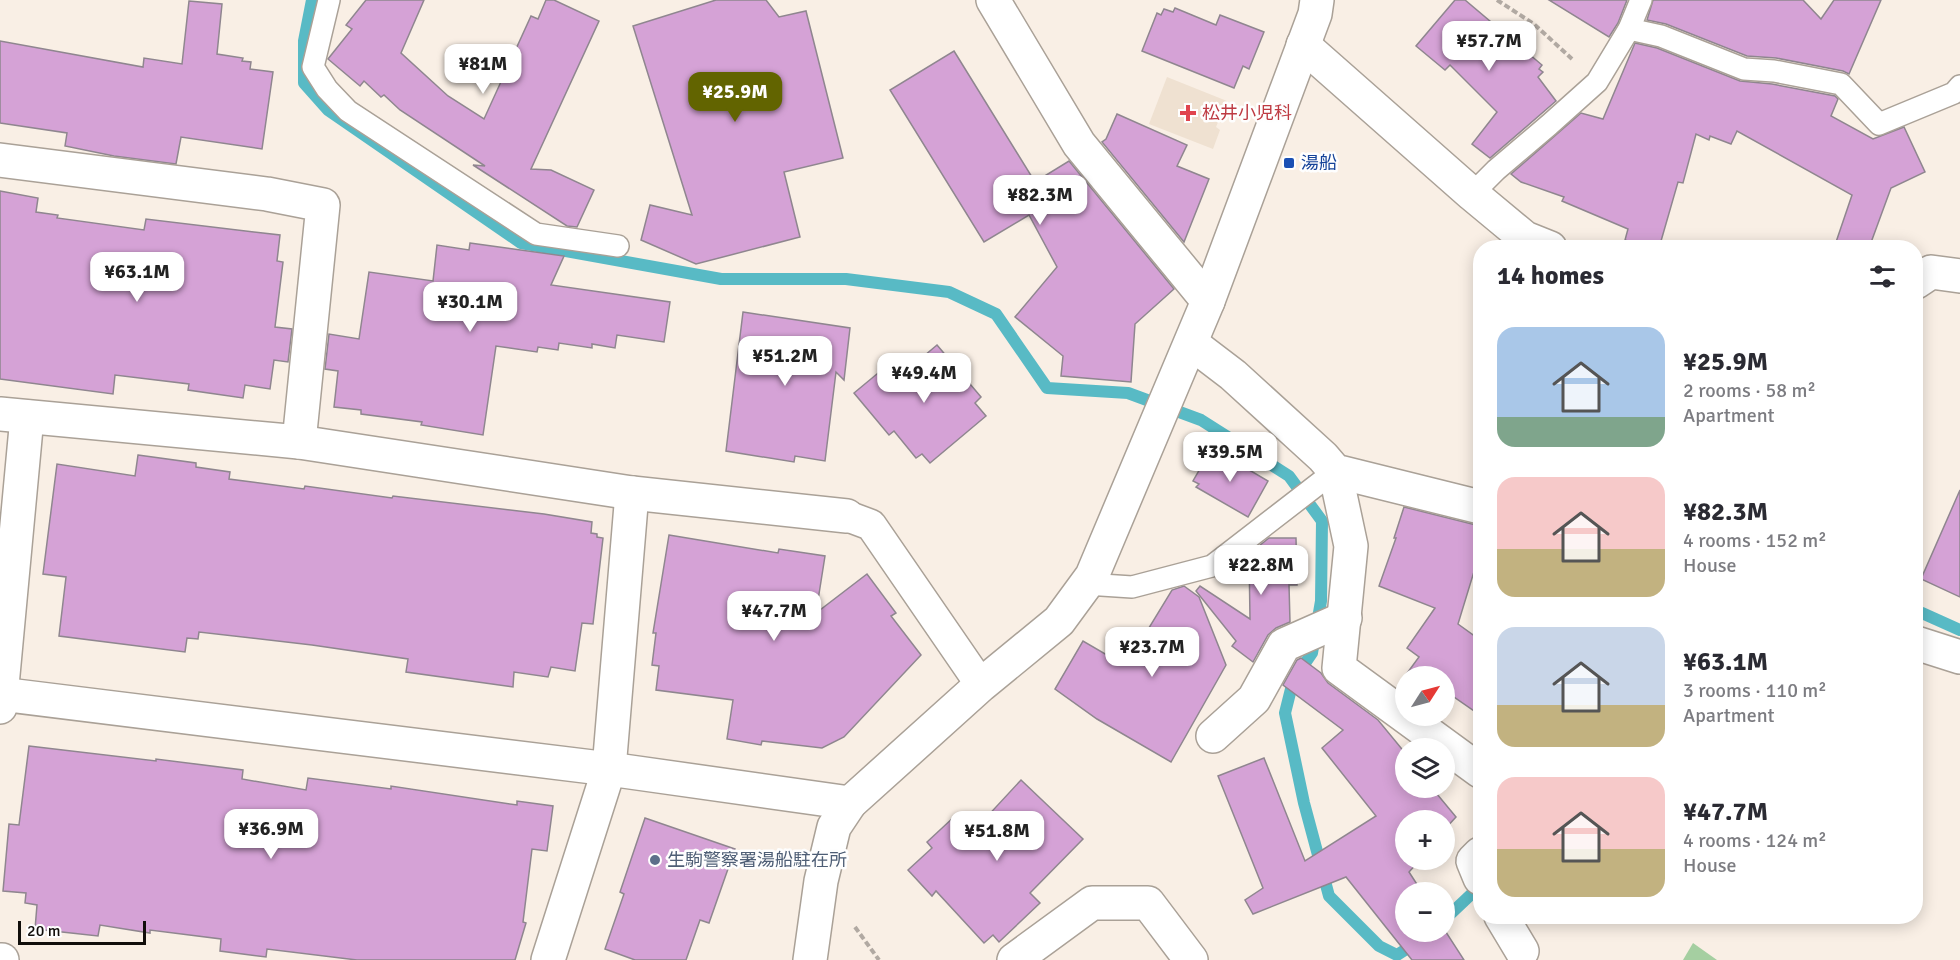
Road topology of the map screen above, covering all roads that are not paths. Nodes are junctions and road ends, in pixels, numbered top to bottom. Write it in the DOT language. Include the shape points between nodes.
graph roads {
  1 [pos="329,0"];
  2 [pos="993,0"];
  3 [pos="1317,0"];
  4 [pos="1641,0"];
  5 [pos="1629,29"];
  6 [pos="1303,45"];
  7 [pos="1958,92"];
  8 [pos="0,160"];
  9 [pos="1472,194"];
  10 [pos="1528,240"];
  11 [pos="618,246"];
  12 [pos="1960,276"];
  13 [pos="1923,277"];
  14 [pos="1208,301"];
  15 [pos="1191,343"];
  16 [pos="13,416"];
  17 [pos="298,442"];
  18 [pos="1335,471"];
  19 [pos="632,494"];
  20 [pos="1473,505"];
  21 [pos="847,516"];
  22 [pos="1086,584"];
  23 [pos="1345,618"];
  24 [pos="1923,645"];
  25 [pos="1960,657"];
  26 [pos="981,685"];
  27 [pos="1,698"];
  28 [pos="1213,736"];
  29 [pos="1473,766"];
  30 [pos="609,769"];
  31 [pos="850,803"];
  32 [pos="1506,924"];
  33 [pos="1522,951"];
  34 [pos="548,960"];
  35 [pos="810,960"];
  36 [pos="1014,960"];
  37 [pos="1191,960"];
  1 -- 11 [label="lane" via="313,67 348,111 536,234"];
  2 -- 14 [label="street" via="1079,144"];
  3 -- 6 [label="street"];
  4 -- 5 [label="lane"];
  5 -- 7 [label="lane" via="1661,36 1744,69 1841,84 1879,124"];
  5 -- 9 [label="lane" via="1597,82"];
  6 -- 9 [label="street"];
  6 -- 14 [label="street"];
  8 -- 17 [label="street" via="267,194 323,205"];
  9 -- 10 [label="street"];
  12 -- 13 [label="street" via="1931,272"];
  14 -- 15 [label="street"];
  15 -- 18 [label="street" via="1233,375"];
  15 -- 22 [label="street"];
  16 -- 17 [label="street"];
  16 -- 27 [label="street"];
  17 -- 19 [label="street"];
  18 -- 20 [label="street"];
  18 -- 22 [label="lane" via="1212,567 1132,587"];
  18 -- 23 [label="street" via="1351,546"];
  19 -- 21 [label="street"];
  19 -- 30 [label="street"];
  21 -- 26 [label="street" via="871,525"];
  22 -- 26 [label="street" via="1059,621"];
  23 -- 28 [label="street" via="1284,645 1254,699"];
  23 -- 29 [label="street" via="1340,668"];
  24 -- 25 [label="street"];
  26 -- 31 [label="street"];
  27 -- 30 [label="street"];
  30 -- 31 [label="street"];
  30 -- 34 [label="street"];
  31 -- 35 [label="street" via="834,827 821,881"];
  32 -- 33 [label="street"];
  36 -- 37 [label="street" via="1092,903 1148,903"];
}
